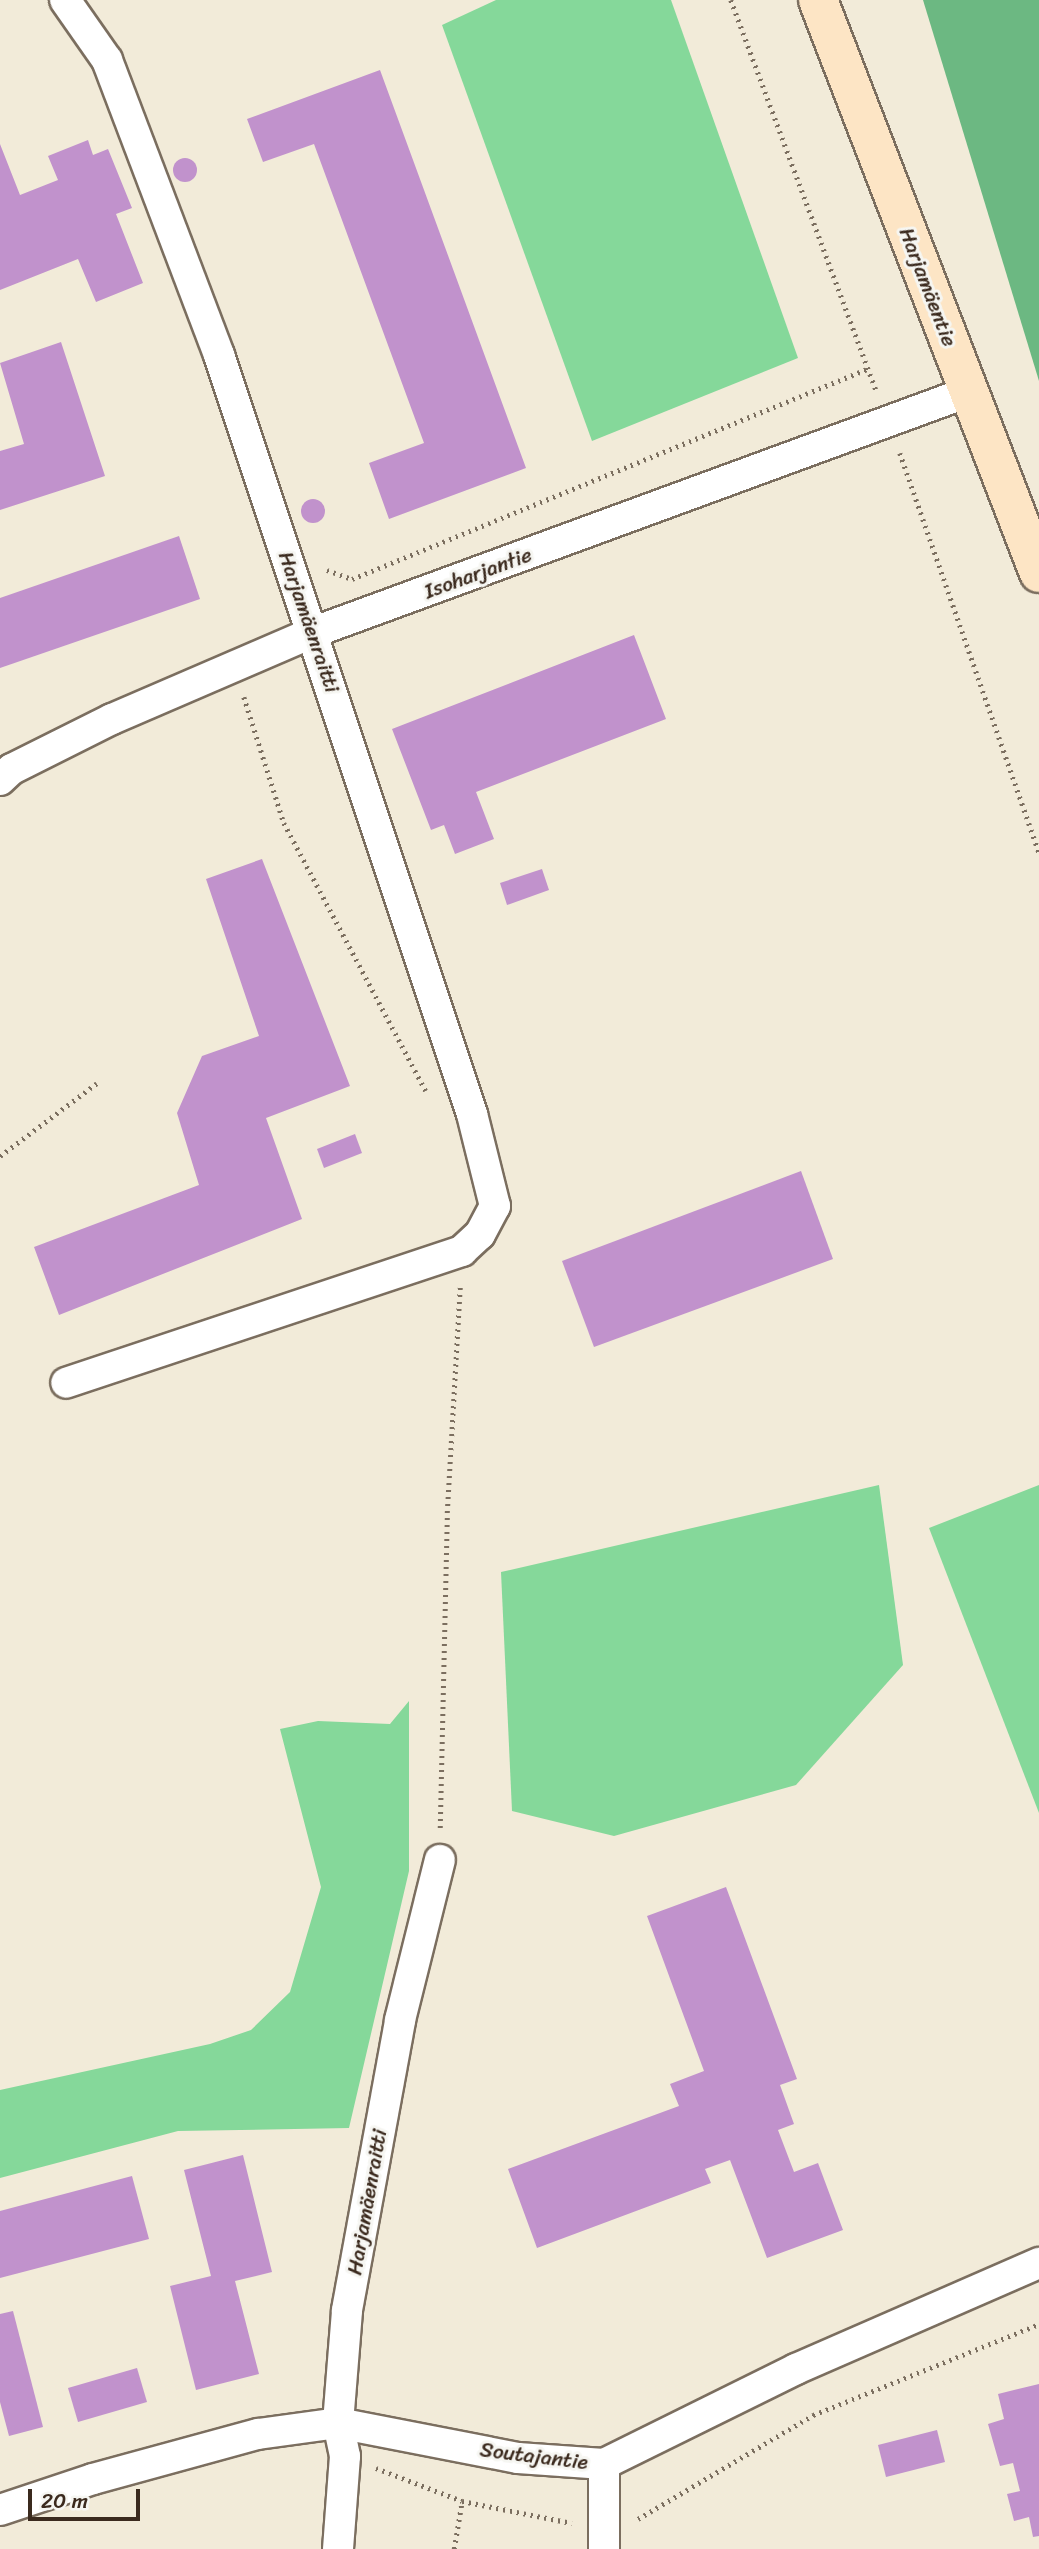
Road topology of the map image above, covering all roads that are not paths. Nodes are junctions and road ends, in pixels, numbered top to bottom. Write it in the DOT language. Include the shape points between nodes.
graph roads {
  1 [pos="65,0"];
  2 [pos="818,0"];
  3 [pos="968,392"];
  4 [pos="1039,573"];
  5 [pos="314,632"];
  6 [pos="0,780"];
  7 [pos="66,1383"];
  8 [pos="440,1860"];
  9 [pos="1039,2263"];
  10 [pos="338,2423"];
  11 [pos="604,2464"];
  12 [pos="0,2510"];
  13 [pos="338,2549"];
  14 [pos="604,2549"];
  1 -- 5 [label="street, Harjamäenraitti" via="107,60 219,355"];
  2 -- 3 [label="street, Harjamäentie"];
  3 -- 4 [label="street, Harjamäentie"];
  3 -- 5 [label="street, Isoharjantie"];
  5 -- 6 [label="street, Isoharjantie" via="112,719 12,769"];
  5 -- 7 [label="street, Harjamäenraitti" via="472,1114 495,1206 480,1234 462,1251"];
  8 -- 10 [label="street, Harjamäenraitti" via="400,2020 349,2297"];
  9 -- 11 [label="street, Soutajantie" via="796,2369"];
  10 -- 11 [label="street, Soutajantie" via="518,2458"];
  10 -- 12 [label="street, Soutajantie" via="258,2434 71,2485"];
  10 -- 13 [label="street, Harjamäenraitti" via="345,2456"];
  11 -- 14 [label="street"];
}
